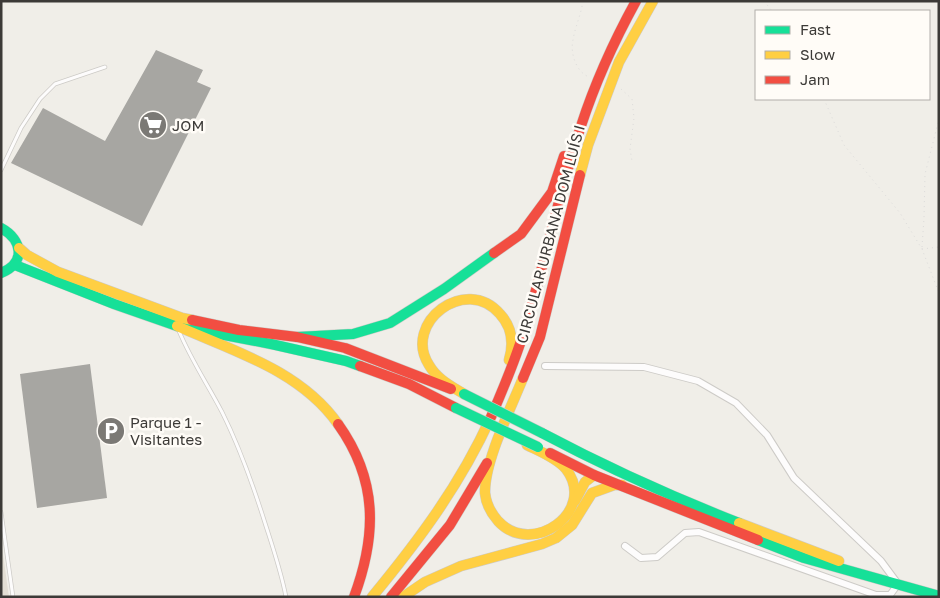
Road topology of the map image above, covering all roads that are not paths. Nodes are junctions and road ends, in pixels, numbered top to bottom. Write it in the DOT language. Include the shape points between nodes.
graph roads {
  1 [pos="636,1"];
  2 [pos="653,1"];
  3 [pos="605,60"];
  4 [pos="105,67"];
  5 [pos="1,170"];
  6 [pos="2,227"];
  7 [pos="19,248"];
  8 [pos="15,265"];
  9 [pos="1,274"];
  10 [pos="177,326"];
  11 [pos="297,337"];
  12 [pos="545,366"];
  13 [pos="464,394"];
  14 [pos="495,405"];
  15 [pos="514,435"];
  16 [pos="494,450"];
  17 [pos="586,456"];
  18 [pos="594,475"];
  19 [pos="622,485"];
  20 [pos="660,491"];
  21 [pos="592,493"];
  22 [pos="574,503"];
  23 [pos="1,512"];
  24 [pos="626,546"];
  25 [pos="898,584"];
  26 [pos="939,596"];
  27 [pos="13,597"];
  28 [pos="286,597"];
  29 [pos="354,597"];
  30 [pos="372,597"];
  31 [pos="391,597"];
  32 [pos="403,597"];
  1 -- 3 [label="main road, CIRCULAR URBANA DOM LUÍS I"];
  2 -- 16 [label="main road, CIRCULAR URBANA DOM LUÍS I" via="619,62 588,145 540,337"];
  3 -- 11 [label="main road" via="567,145 552,192 521,234 390,323 353,334"];
  3 -- 14 [label="main road, CIRCULAR URBANA DOM LUÍS I" via="568,167 520,346"];
  4 -- 5 [label="lane" via="55,84 40,99 21,128"];
  6 -- 7 [label="main road" via="14,236"];
  7 -- 8 [label="main road"];
  7 -- 11 [label="main road" via="58,272 182,318"];
  8 -- 9 [label="main road"];
  8 -- 10 [label="main road"];
  10 -- 15 [label="main road, bridge" via="346,360 410,384"];
  10 -- 28 [label="lane" via="236,441 279,566"];
  10 -- 29 [label="main road" via="291,379 324,405 346,436 361,465 371,506 368,553"];
  11 -- 13 [label="main road" via="345,348"];
  12 -- 25 [label="street" via="644,367 698,381 736,403 766,435 794,478 881,561"];
  13 -- 14 [label="main road" via="430,367 424,352 423,335 430,319 442,307 459,299 482,301 494,306 508,324 511,355"];
  13 -- 17 [label="main road, bridge"];
  14 -- 30 [label="main road" via="456,484 430,524"];
  15 -- 18 [label="main road, bridge"];
  15 -- 22 [label="main road" via="565,468 573,482"];
  16 -- 22 [label="main road" via="486,482 486,501 505,528 525,535 544,532 558,524"];
  16 -- 31 [label="main road" via="450,525"];
  17 -- 18 [label="main road"];
  17 -- 20 [label="main road"];
  18 -- 19 [label="main road"];
  18 -- 20 [label="main road" via="608,472 646,489"];
  18 -- 21 [label="main road"];
  18 -- 22 [label="main road" via="585,482"];
  19 -- 21 [label="main road"];
  19 -- 25 [label="main road" via="804,558"];
  20 -- 25 [label="main road"];
  21 -- 32 [label="main road" via="572,525 556,538 460,566 425,582"];
  23 -- 27 [label="lane"];
  24 -- 25 [label="street" via="641,558 657,557 685,533 699,532 876,595 890,595"];
  25 -- 26 [label="main road"];
}
